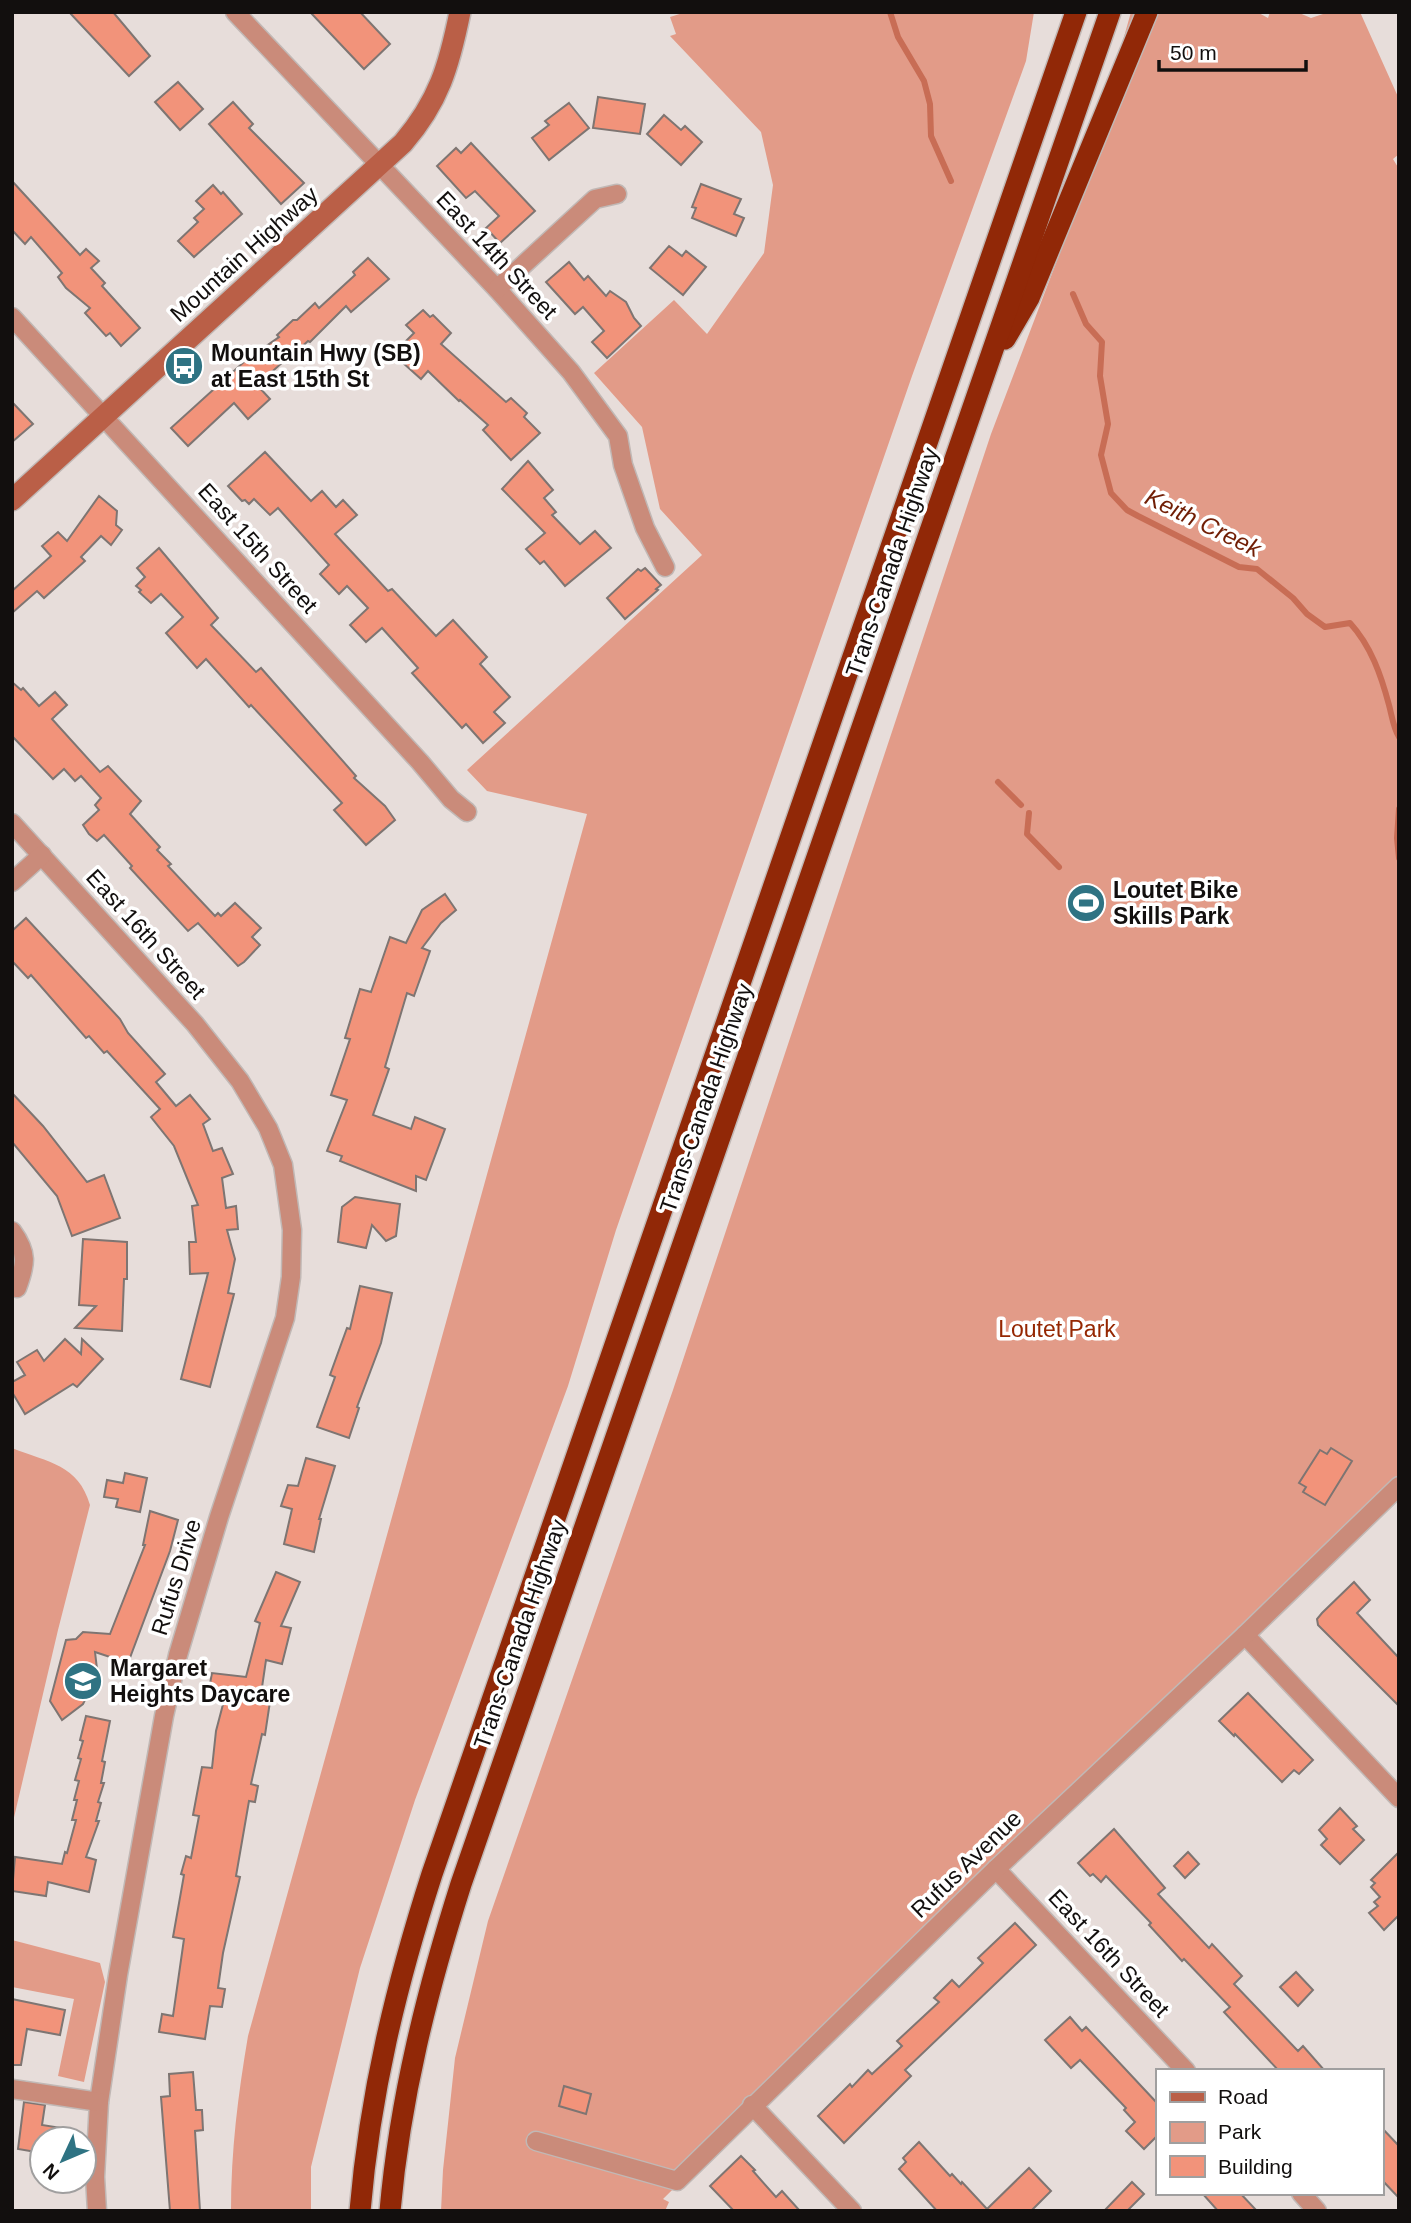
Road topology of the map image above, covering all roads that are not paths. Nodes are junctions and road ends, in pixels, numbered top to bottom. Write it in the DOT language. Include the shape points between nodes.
graph roads {
  1 [pos="235,12"];
  2 [pos="460,12"];
  3 [pos="1076,12"];
  4 [pos="1110,12"];
  5 [pos="1147,12"];
  6 [pos="381,166"];
  7 [pos="617,194"];
  8 [pos="496,289"];
  9 [pos="12,317"];
  10 [pos="981,379"];
  11 [pos="104,418"];
  12 [pos="12,500"];
  13 [pos="665,567"];
  14 [pos="467,813"];
  15 [pos="12,823"];
  16 [pos="42,855"];
  17 [pos="12,882"];
  18 [pos="240,1081"];
  19 [pos="12,1231"];
  20 [pos="17,1288"];
  21 [pos="1399,1486"];
  22 [pos="1245,1635"];
  23 [pos="1399,1798"];
  24 [pos="996,1869"];
  25 [pos="1184,2069"];
  26 [pos="12,2089"];
  27 [pos="99,2102"];
  28 [pos="752,2105"];
  29 [pos="536,2141"];
  30 [pos="1303,2195"];
  31 [pos="97,2211"];
  32 [pos="360,2211"];
  33 [pos="390,2211"];
  34 [pos="852,2211"];
  35 [pos="1317,2211"];
  1 -- 6 [label="street, East 14th Street"];
  2 -- 6 [label="main road, Mountain Highway" via="450,58 433,101 421,122"];
  3 -- 32 [label="highway, Trans-Canada Highway" via="432,1874 409,1945 374,2090"];
  4 -- 10 [label="highway, Trans-Canada Highway"];
  5 -- 10 [label="highway" via="1030,298"];
  6 -- 8 [label="street, East 14th Street"];
  6 -- 11 [label="main road, Mountain Highway"];
  7 -- 8 [label="street" via="596,199"];
  8 -- 13 [label="street, East 14th Street" via="571,372 618,436 645,528"];
  9 -- 11 [label="street, East 15th Street"];
  10 -- 33 [label="highway, Trans-Canada Highway" via="438,1954 405,2095"];
  11 -- 12 [label="main road, Mountain Highway"];
  11 -- 14 [label="street, East 15th Street"];
  15 -- 16 [label="street, East 16th Street"];
  16 -- 17 [label="street"];
  16 -- 18 [label="street, East 16th Street" via="195,1024"];
  18 -- 27 [label="street, Rufus Drive" via="268,1128 283,1165 292,1230 291,1277 285,1318 178,1655 125,1934"];
  19 -- 20 [label="street" via="22,1245 25,1267"];
  21 -- 22 [label="street, Rufus Avenue"];
  22 -- 23 [label="street"];
  22 -- 24 [label="street, Rufus Avenue"];
  24 -- 25 [label="street, East 16th Street"];
  24 -- 28 [label="street, Rufus Avenue"];
  26 -- 27 [label="street"];
  27 -- 31 [label="street, Rufus Drive"];
  28 -- 29 [label="street, Rufus Avenue" via="677,2181"];
  28 -- 34 [label="street"];
  30 -- 35 [label="street"];
}
